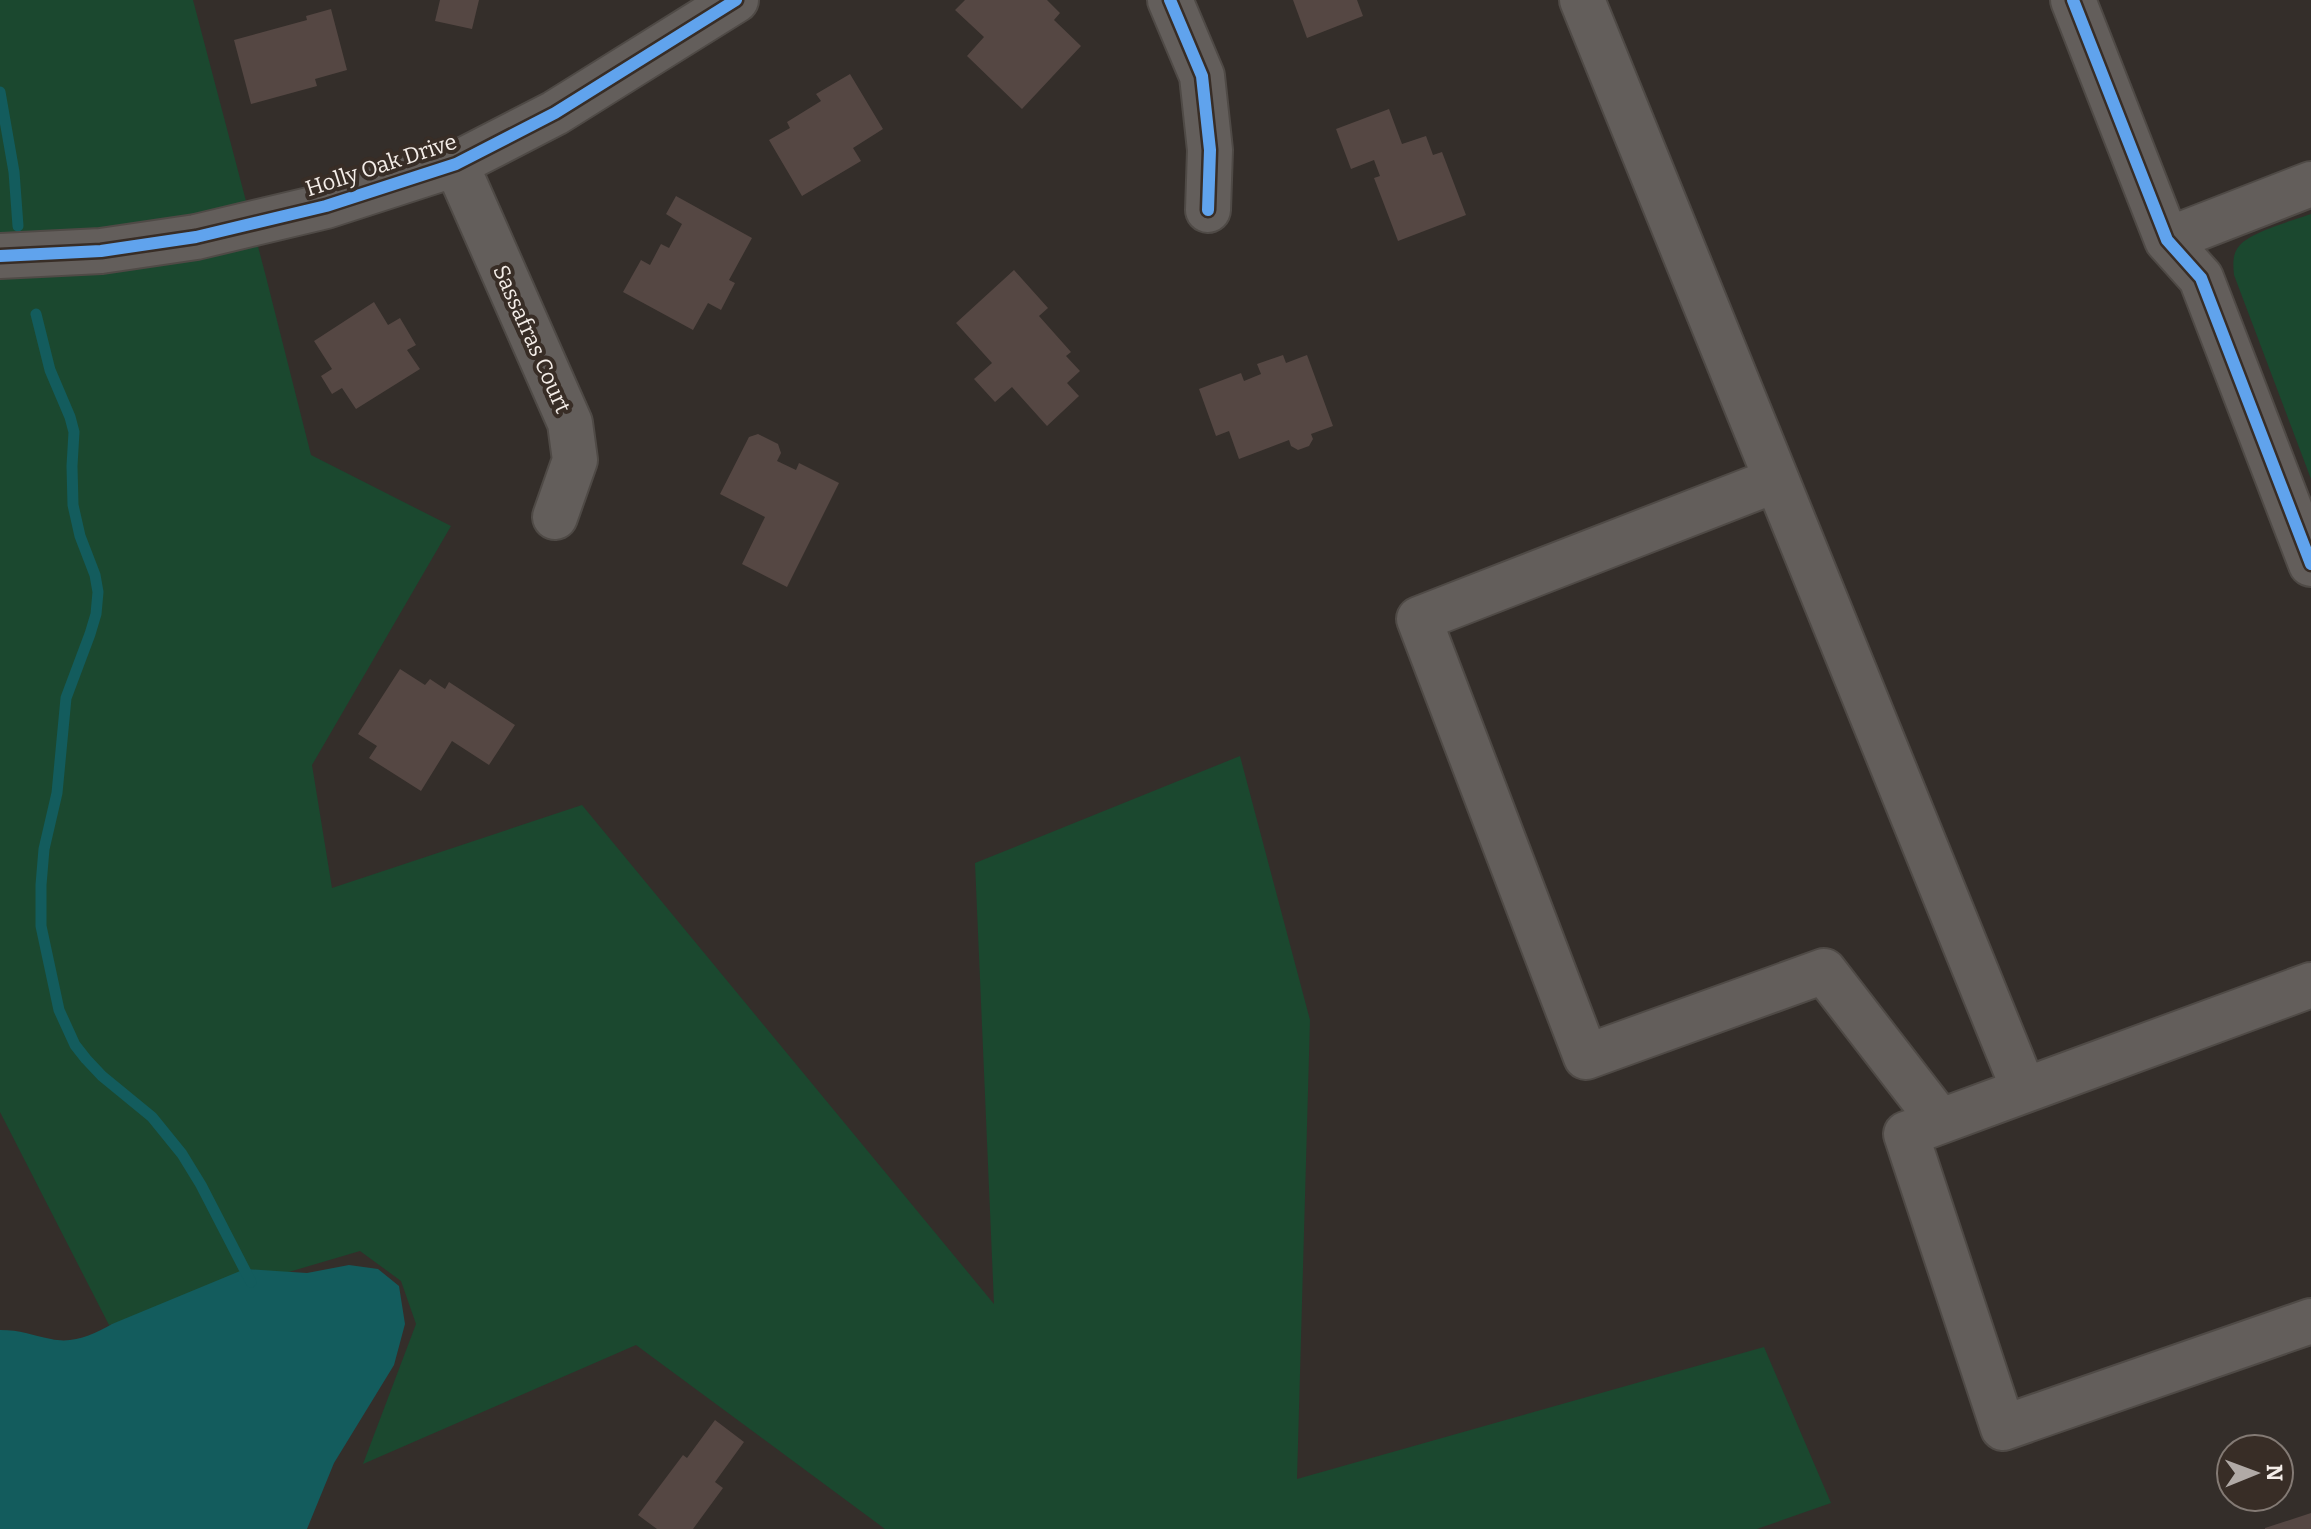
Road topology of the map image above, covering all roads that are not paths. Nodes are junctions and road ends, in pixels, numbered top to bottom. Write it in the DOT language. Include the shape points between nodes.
graph roads {
  1 [pos="1170,0"];
  2 [pos="1582,0"];
  3 [pos="2073,0"];
  4 [pos="710,7"];
  5 [pos="456,164"];
  6 [pos="2311,184"];
  7 [pos="1208,210"];
  8 [pos="2167,240"];
  9 [pos="0,256"];
  10 [pos="1776,480"];
  11 [pos="555,517"];
  12 [pos="2311,564"];
  13 [pos="2311,985"];
  14 [pos="2024,1090"];
  15 [pos="1940,1121"];
  16 [pos="2311,1321"];
  1 -- 7 [label="street" via="1202,76 1210,150"];
  2 -- 10 [label="street"];
  3 -- 8 [label="street"];
  4 -- 5 [label="street, Holly Oak Drive" via="555,113"];
  5 -- 9 [label="street, Holly Oak Drive" via="326,206 196,237 101,251"];
  5 -- 11 [label="street, Sassafras Court" via="570,423 575,460"];
  6 -- 8 [label="street"];
  8 -- 12 [label="street" via="2201,278"];
  10 -- 14 [label="street"];
  10 -- 15 [label="street" via="1419,619 1586,1057 1824,971"];
  13 -- 14 [label="street"];
  14 -- 15 [label="street"];
  15 -- 16 [label="street" via="1906,1134 2003,1428"];
}
